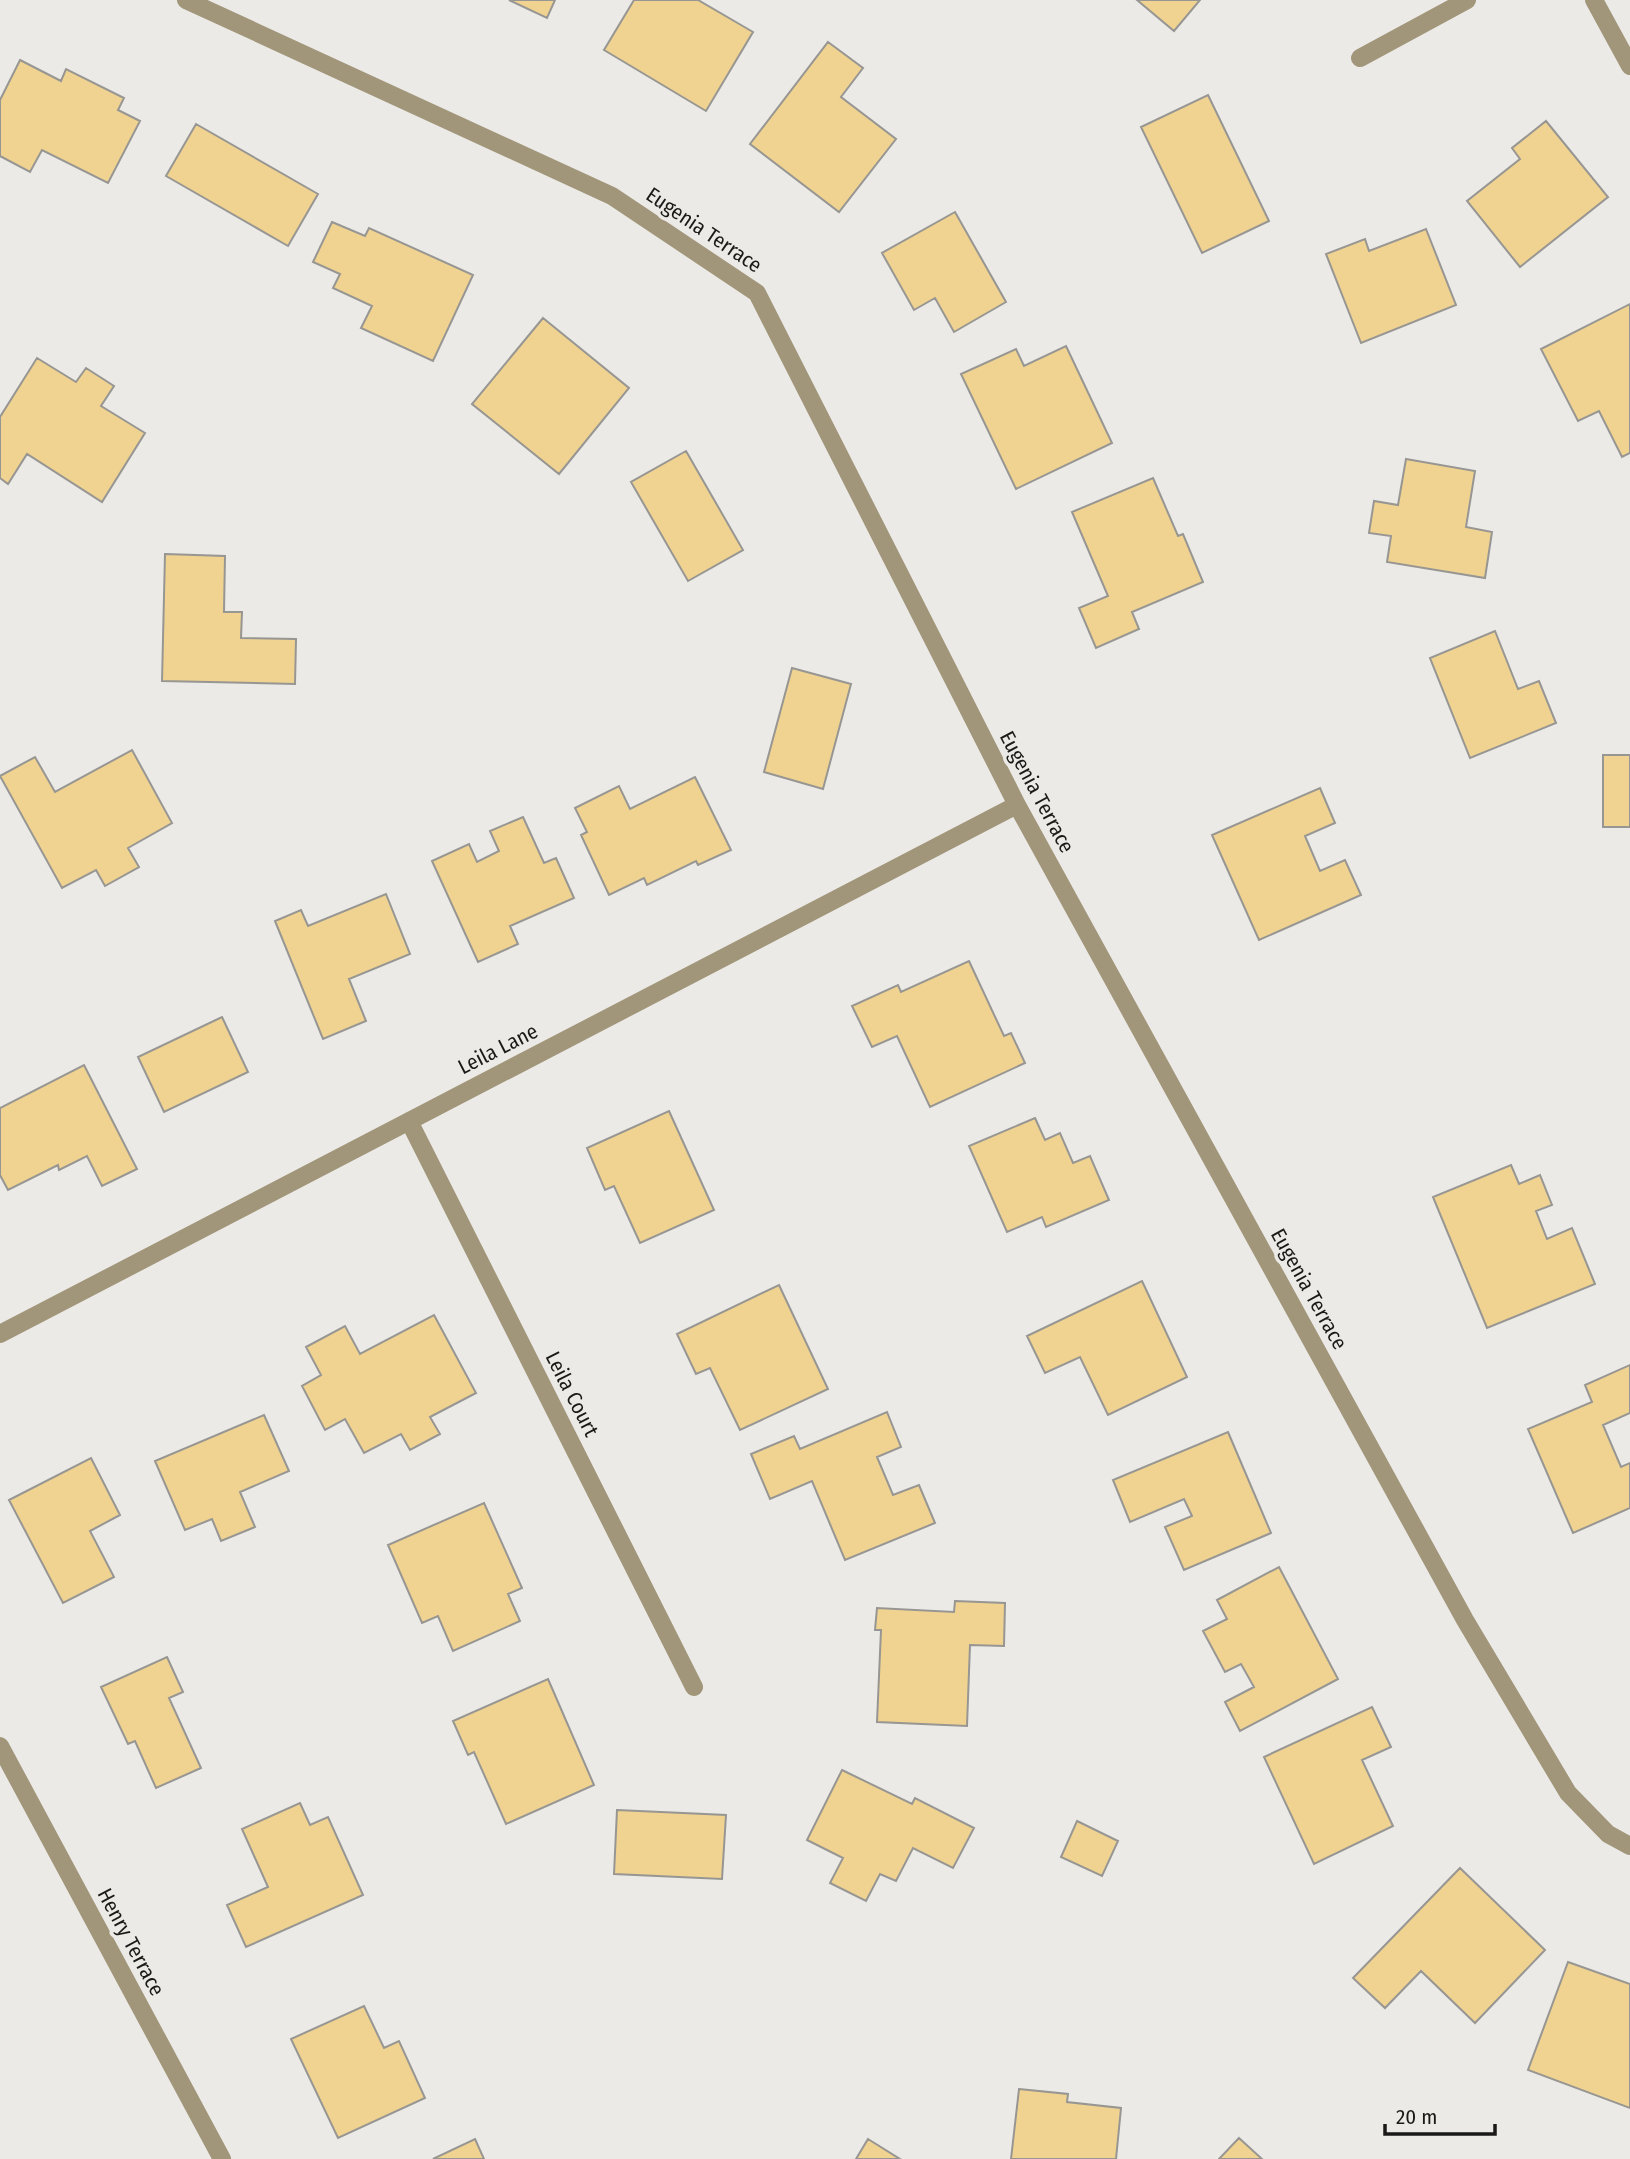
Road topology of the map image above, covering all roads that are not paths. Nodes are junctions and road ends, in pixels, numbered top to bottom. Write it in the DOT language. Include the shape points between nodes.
graph roads {
  1 [pos="186,0"];
  2 [pos="1467,0"];
  3 [pos="1594,0"];
  4 [pos="1360,58"];
  5 [pos="1630,66"];
  6 [pos="1017,805"];
  7 [pos="410,1121"];
  8 [pos="0,1334"];
  9 [pos="694,1687"];
  10 [pos="0,1746"];
  11 [pos="1630,1846"];
  12 [pos="222,2159"];
  1 -- 6 [label="street, Eugenia Terrace" via="612,196 757,293"];
  2 -- 4 [label="street"];
  3 -- 5 [label="street"];
  6 -- 7 [label="street, Leila Lane"];
  6 -- 11 [label="street, Eugenia Terrace" via="1465,1620 1568,1793 1608,1834"];
  7 -- 8 [label="street, Leila Lane"];
  7 -- 9 [label="street, Leila Court"];
  10 -- 12 [label="street, Henry Terrace"];
}
